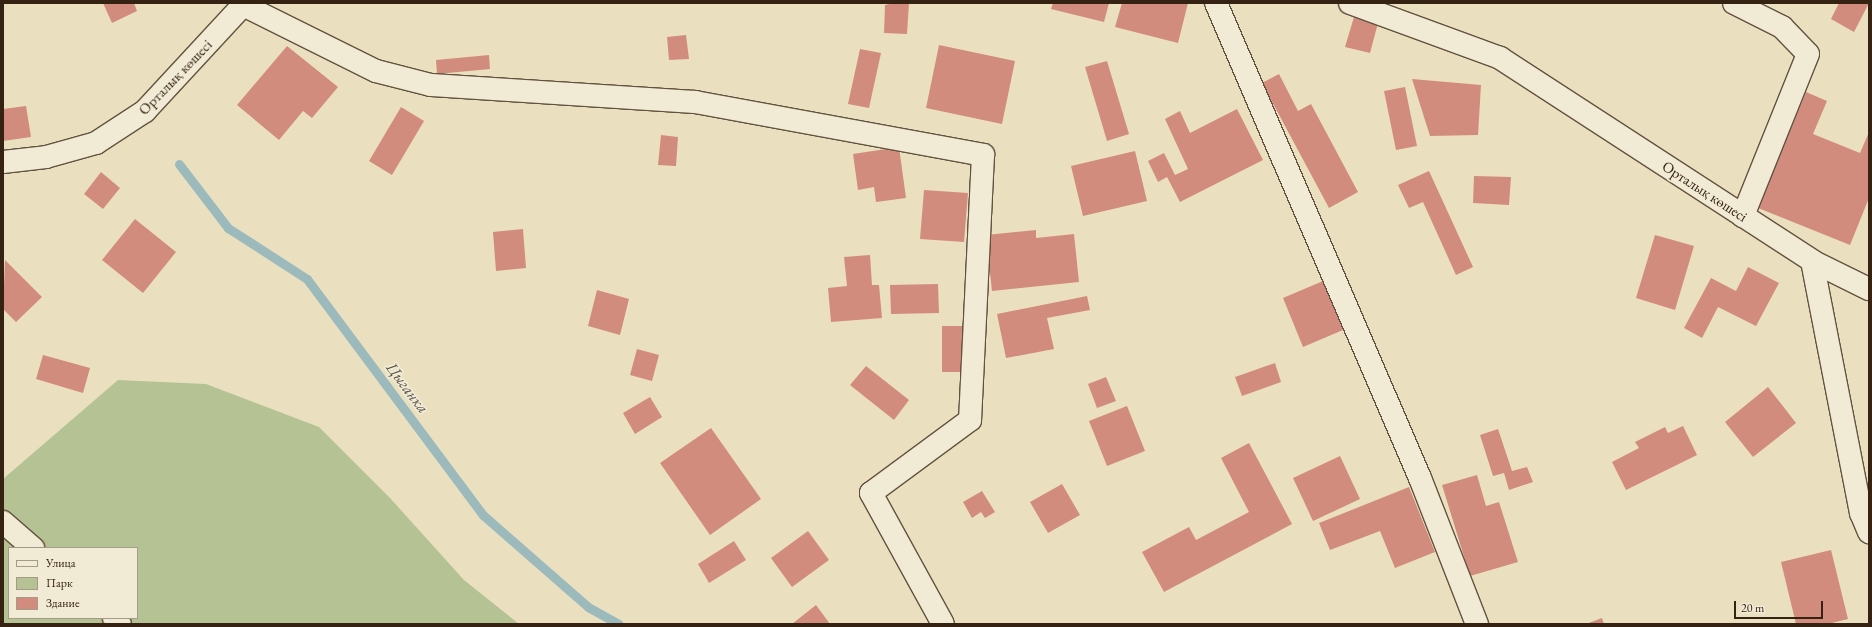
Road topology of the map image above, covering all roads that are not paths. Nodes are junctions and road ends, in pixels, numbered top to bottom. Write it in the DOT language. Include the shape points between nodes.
graph roads {
  1 [pos="1216,3"];
  2 [pos="1350,3"];
  3 [pos="1734,3"];
  4 [pos="244,4"];
  5 [pos="3,162"];
  6 [pos="1743,216"];
  7 [pos="1812,261"];
  8 [pos="1869,289"];
  9 [pos="3,522"];
  10 [pos="1869,532"];
  11 [pos="32,547"];
  12 [pos="944,624"];
  13 [pos="1477,624"];
  1 -- 13 [label="street" via="1420,478"];
  2 -- 6 [label="street, Орталық көшесі" via="1500,58"];
  3 -- 6 [label="street" via="1782,27 1808,54"];
  4 -- 5 [label="street, Орталық көшесі" via="145,111 102,139 46,157"];
  4 -- 12 [label="street" via="376,71 431,85 695,102 983,155 970,420 871,493"];
  6 -- 7 [label="street, Орталық көшесі"];
  7 -- 8 [label="street, Орталық көшесі"];
  7 -- 10 [label="street" via="1861,513"];
  9 -- 11 [label="street"];
}
